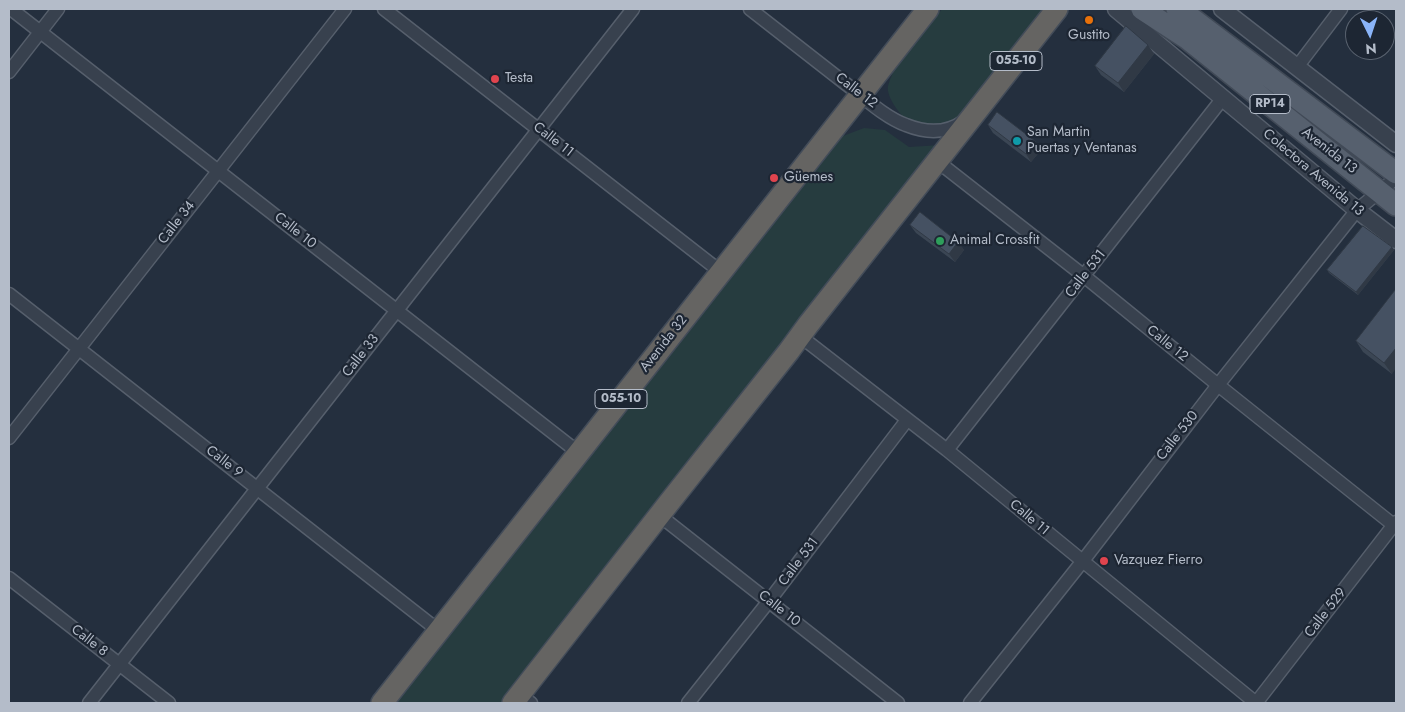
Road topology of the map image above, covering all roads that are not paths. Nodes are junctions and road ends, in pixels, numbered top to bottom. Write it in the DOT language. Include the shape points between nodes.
graph roads {
  1 [pos="11,9"];
  2 [pos="58,9"];
  3 [pos="345,9"];
  4 [pos="384,9"];
  5 [pos="633,9"];
  6 [pos="750,9"];
  7 [pos="928,9"];
  8 [pos="1057,9"];
  9 [pos="1116,9"];
  10 [pos="1142,9"];
  11 [pos="1177,9"];
  12 [pos="1222,9"];
  13 [pos="1341,9"];
  14 [pos="40,31"];
  15 [pos="1297,67"];
  16 [pos="9,72"];
  17 [pos="860,95"];
  18 [pos="1223,98"];
  19 [pos="974,114"];
  20 [pos="539,129"];
  21 [pos="1396,144"];
  22 [pos="938,161"];
  23 [pos="218,171"];
  24 [pos="1396,173"];
  25 [pos="1396,178"];
  26 [pos="1380,191"];
  27 [pos="1396,204"];
  28 [pos="1357,210"];
  29 [pos="1396,240"];
  30 [pos="721,272"];
  31 [pos="1084,276"];
  32 [pos="9,294"];
  33 [pos="396,310"];
  34 [pos="800,336"];
  35 [pos="79,348"];
  36 [pos="1218,385"];
  37 [pos="907,420"];
  38 [pos="9,438"];
  39 [pos="947,450"];
  40 [pos="579,453"];
  41 [pos="257,488"];
  42 [pos="660,515"];
  43 [pos="1396,524"];
  44 [pos="1082,562"];
  45 [pos="9,578"];
  46 [pos="769,601"];
  47 [pos="439,631"];
  48 [pos="119,664"];
  49 [pos="522,700"];
  50 [pos="88,703"];
  51 [pos="169,703"];
  52 [pos="382,703"];
  53 [pos="688,703"];
  54 [pos="898,703"];
  55 [pos="970,703"];
  56 [pos="1256,703"];
  1 -- 14 [label="street, Calle 10"];
  2 -- 14 [label="street"];
  3 -- 23 [label="street, Calle 34"];
  4 -- 20 [label="street, Calle 11"];
  5 -- 20 [label="street, Calle 33"];
  6 -- 17 [label="street, Calle 12"];
  7 -- 17 [label="highway, Avenida 32 / 055-10"];
  8 -- 19 [label="highway, 055-10"];
  9 -- 18 [label="street, Colectora Avenida 13"];
  10 -- 26 [label="main road, Avenida 13 / RP14" via="1188,39"];
  11 -- 24 [label="main road, Avenida 13 / RP14"];
  12 -- 15 [label="street"];
  13 -- 15 [label="street"];
  14 -- 16 [label="street"];
  14 -- 23 [label="street, Calle 10"];
  15 -- 21 [label="street"];
  17 -- 19 [label="street, Calle 12" via="904,125 919,130 947,130"];
  17 -- 30 [label="highway, Avenida 32 / 055-10"];
  18 -- 28 [label="street, Colectora Avenida 13"];
  18 -- 31 [label="street, Calle 531"];
  19 -- 22 [label="highway, 055-10"];
  20 -- 30 [label="street, Calle 11"];
  20 -- 33 [label="street, Calle 33"];
  22 -- 31 [label="street, Calle 12"];
  22 -- 34 [label="highway, 055-10"];
  23 -- 33 [label="street, Calle 10"];
  23 -- 35 [label="street, Calle 34"];
  25 -- 26 [label="street, Calle 530"];
  26 -- 27 [label="main road, Avenida 13 / RP14"];
  26 -- 28 [label="street, Calle 530"];
  28 -- 29 [label="street, Colectora Avenida 13"];
  28 -- 36 [label="street, Calle 530"];
  30 -- 40 [label="highway, Avenida 32 / 055-10"];
  31 -- 36 [label="street, Calle 12"];
  31 -- 39 [label="street, Calle 531"];
  32 -- 35 [label="street, Calle 9"];
  33 -- 40 [label="street, Calle 10"];
  33 -- 41 [label="street, Calle 33"];
  34 -- 37 [label="street, Calle 11"];
  34 -- 42 [label="highway, 055-10"];
  35 -- 38 [label="street, Calle 34"];
  35 -- 41 [label="street, Calle 9"];
  36 -- 43 [label="street, Calle 12"];
  36 -- 44 [label="street, Calle 530"];
  37 -- 39 [label="street, Calle 11"];
  37 -- 46 [label="street, Calle 531"];
  39 -- 44 [label="street, Calle 11"];
  40 -- 47 [label="highway, Avenida 32 / 055-10"];
  41 -- 47 [label="street, Calle 9"];
  41 -- 48 [label="street, Calle 33"];
  42 -- 46 [label="street, Calle 10"];
  42 -- 49 [label="highway, 055-10"];
  43 -- 56 [label="street, Calle 529"];
  44 -- 55 [label="street, Calle 530"];
  44 -- 56 [label="street, Calle 11"];
  45 -- 48 [label="street, Calle 8"];
  46 -- 53 [label="street, Calle 531"];
  46 -- 54 [label="street, Calle 10"];
  47 -- 52 [label="highway, Avenida 32 / 055-10"];
  48 -- 50 [label="street, Calle 33"];
  48 -- 51 [label="street, Calle 8"];
}
